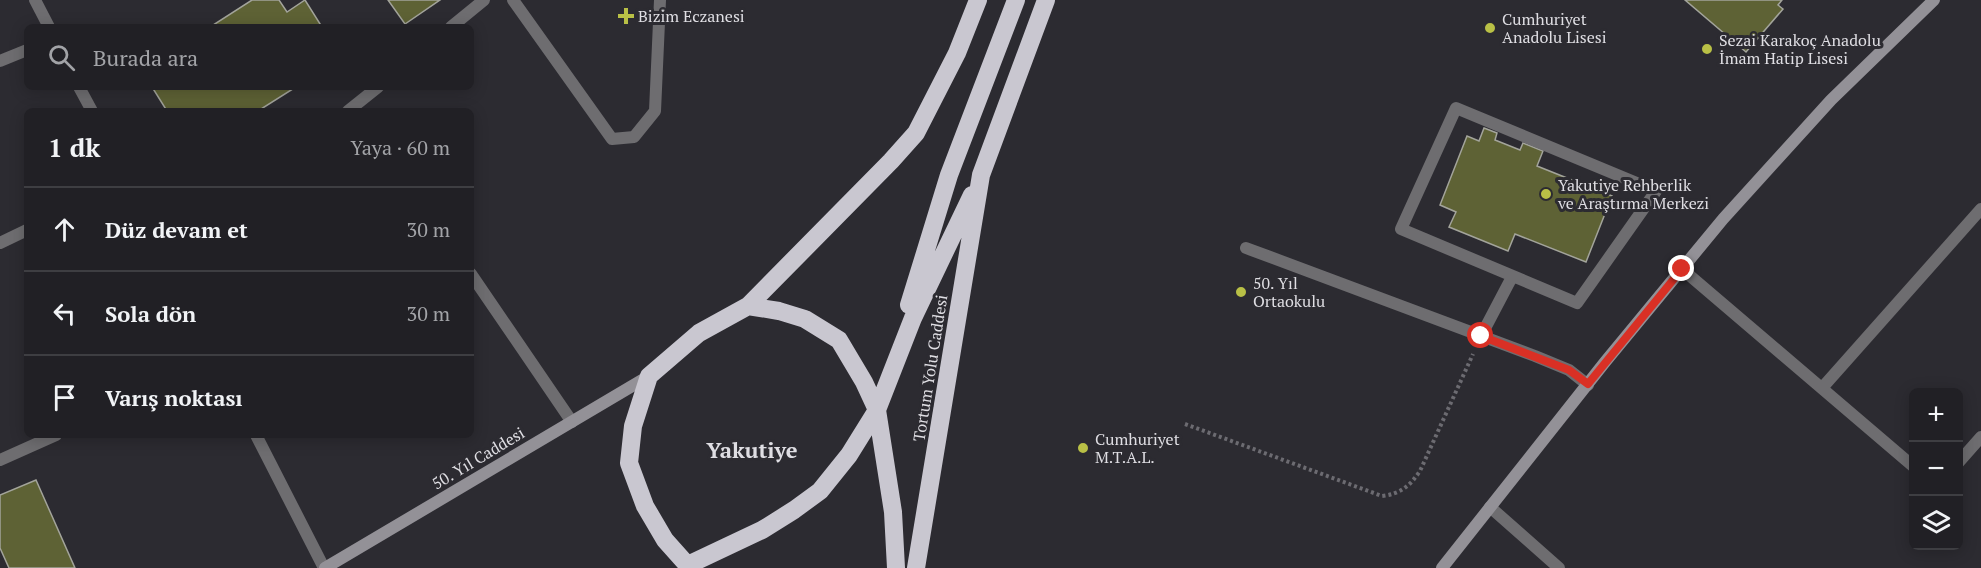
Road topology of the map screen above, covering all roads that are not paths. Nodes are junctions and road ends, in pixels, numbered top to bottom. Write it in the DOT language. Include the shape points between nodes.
graph roads {
  1 [pos="35,0"];
  2 [pos="484,0"];
  3 [pos="513,0"];
  4 [pos="660,0"];
  5 [pos="978,0"];
  6 [pos="1016,0"];
  7 [pos="1046,0"];
  8 [pos="1934,0"];
  9 [pos="47,24"];
  10 [pos="455,24"];
  11 [pos="24,51"];
  12 [pos="0,61"];
  13 [pos="81,90"];
  14 [pos="375,90"];
  15 [pos="90,108"];
  16 [pos="357,108"];
  17 [pos="981,175"];
  18 [pos="1981,208"];
  19 [pos="24,231"];
  20 [pos="0,243"];
  21 [pos="1246,248"];
  22 [pos="1682,269"];
  23 [pos="474,277"];
  24 [pos="1512,277"];
  25 [pos="748,306"];
  26 [pos="1481,336"];
  27 [pos="649,376"];
  28 [pos="1588,384"];
  29 [pos="1822,388"];
  30 [pos="877,410"];
  31 [pos="572,422"];
  32 [pos="1981,437"];
  33 [pos="49,438"];
  34 [pos="258,438"];
  35 [pos="1963,458"];
  36 [pos="0,460"];
  37 [pos="1909,463"];
  38 [pos="1490,507"];
  39 [pos="685,567"];
  40 [pos="324,568"];
  41 [pos="896,568"];
  42 [pos="916,568"];
  43 [pos="1442,568"];
  44 [pos="1559,568"];
  1 -- 9 [label="street"];
  2 -- 10 [label="street"];
  3 -- 4 [label="street" via="612,139 634,137 656,111"];
  5 -- 25 [label="highway" via="957,53 916,133"];
  6 -- 30 [label="highway" via="949,176"];
  7 -- 17 [label="highway, Tortum Yolu Caddesi"];
  8 -- 22 [label="street" via="1831,100"];
  11 -- 12 [label="street"];
  13 -- 15 [label="street"];
  14 -- 16 [label="street"];
  17 -- 30 [label="highway, Tortum Yolu Caddesi" via="914,318"];
  17 -- 42 [label="highway, Tortum Yolu Caddesi"];
  18 -- 29 [label="street"];
  19 -- 20 [label="street"];
  21 -- 26 [label="street"];
  22 -- 28 [label="street"];
  22 -- 29 [label="street"];
  23 -- 31 [label="street"];
  24 -- 24 [label="street" via="1576,303 1656,191 1456,108 1401,229"];
  24 -- 26 [label="street"];
  25 -- 27 [label="highway" via="699,333"];
  25 -- 30 [label="highway" via="805,319 839,340"];
  26 -- 28 [label="street" via="1569,370"];
  27 -- 31 [label="street, 50. Yıl Caddesi"];
  27 -- 39 [label="highway, Tortum Yolu Caddesi" via="633,426 629,463 645,506"];
  28 -- 38 [label="street"];
  29 -- 37 [label="street"];
  30 -- 39 [label="highway, Tortum Yolu Caddesi" via="820,491 762,530"];
  30 -- 41 [label="highway" via="893,512"];
  31 -- 40 [label="street, 50. Yıl Caddesi"];
  32 -- 35 [label="street"];
  33 -- 36 [label="street"];
  34 -- 40 [label="street"];
  38 -- 43 [label="street"];
  38 -- 44 [label="street"];
}
